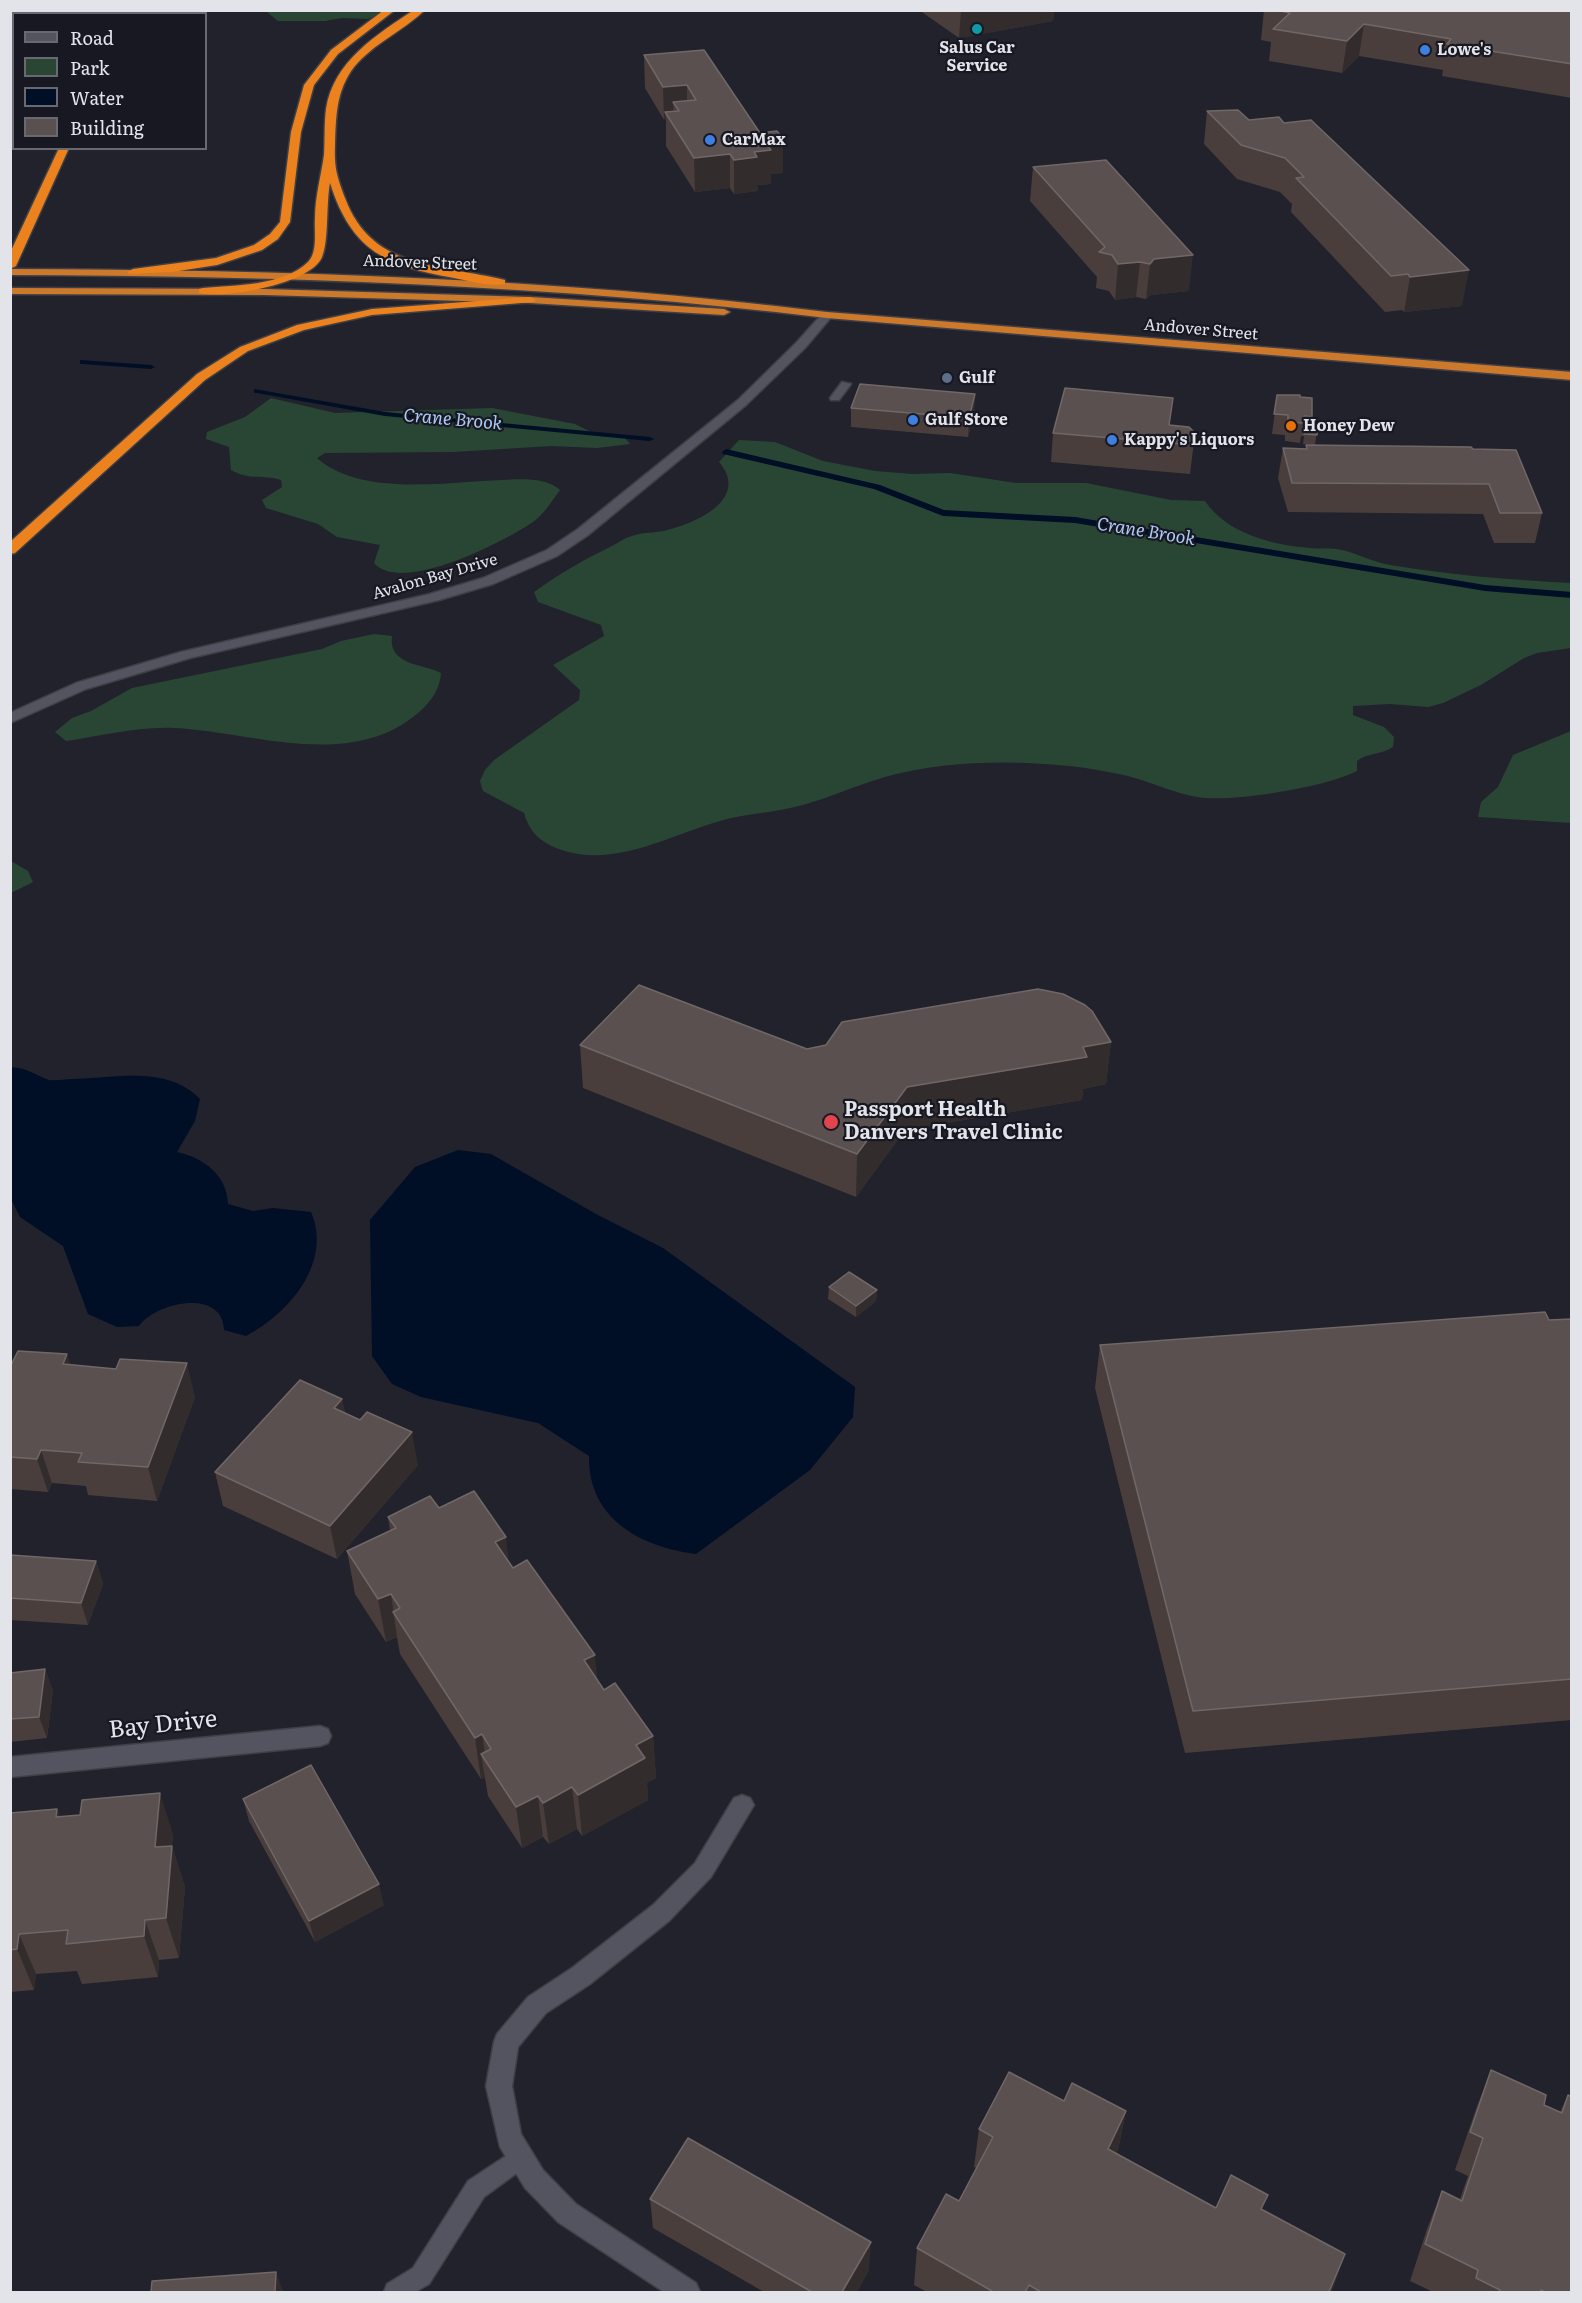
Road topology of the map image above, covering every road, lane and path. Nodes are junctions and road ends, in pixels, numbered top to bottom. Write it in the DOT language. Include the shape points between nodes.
graph roads {
  1 [pos="391,10"];
  2 [pos="421,10"];
  3 [pos="62,150"];
  4 [pos="328,162"];
  5 [pos="10,266"];
  6 [pos="10,272"];
  7 [pos="133,272"];
  8 [pos="294,275"];
  9 [pos="501,282"];
  10 [pos="10,291"];
  11 [pos="203,291"];
  12 [pos="530,300"];
  13 [pos="827,315"];
  14 [pos="1572,376"];
  15 [pos="846,384"];
  16 [pos="835,398"];
  17 [pos="10,550"];
  18 [pos="10,719"];
  19 [pos="321,1736"];
  20 [pos="10,1767"];
  21 [pos="742,1805"];
  22 [pos="520,2157"];
  23 [pos="656,2285"];
  24 [pos="395,2292"];
  25 [pos="687,2292"];
  1 -- 7 [label="highway" via="346,41 309,85 299,116 285,222 279,233 258,247 214,262"];
  2 -- 4 [label="highway" via="364,53 342,78 331,106"];
  3 -- 5 [label="highway"];
  4 -- 8 [label="highway" via="320,206 318,256"];
  4 -- 9 [label="highway" via="357,233 370,244 428,268"];
  6 -- 7 [label="highway, Andover Street"];
  7 -- 8 [label="highway, Andover Street"];
  8 -- 9 [label="highway, Andover Street"];
  8 -- 11 [label="highway" via="273,282"];
  9 -- 13 [label="highway, Andover Street" via="667,295"];
  10 -- 11 [label="highway, Andover Street"];
  11 -- 12 [label="highway, Andover Street"];
  12 -- 13 [label="highway, Andover Street"];
  12 -- 17 [label="highway" via="372,312 301,327 244,349 201,376"];
  13 -- 14 [label="highway, Andover Street"];
  13 -- 18 [label="street, Avalon Bay Drive" via="770,379 583,532 525,567 434,597 186,655 81,686"];
  15 -- 16 [label="lane"];
  19 -- 20 [label="street, Bay Drive"];
  21 -- 22 [label="street" via="703,1870 661,1913 537,2005 506,2042 499,2086 509,2138"];
  22 -- 23 [label="street" via="534,2179 567,2213"];
  22 -- 24 [label="lane" via="476,2189 421,2276"];
  23 -- 25 [label="street"];
}
